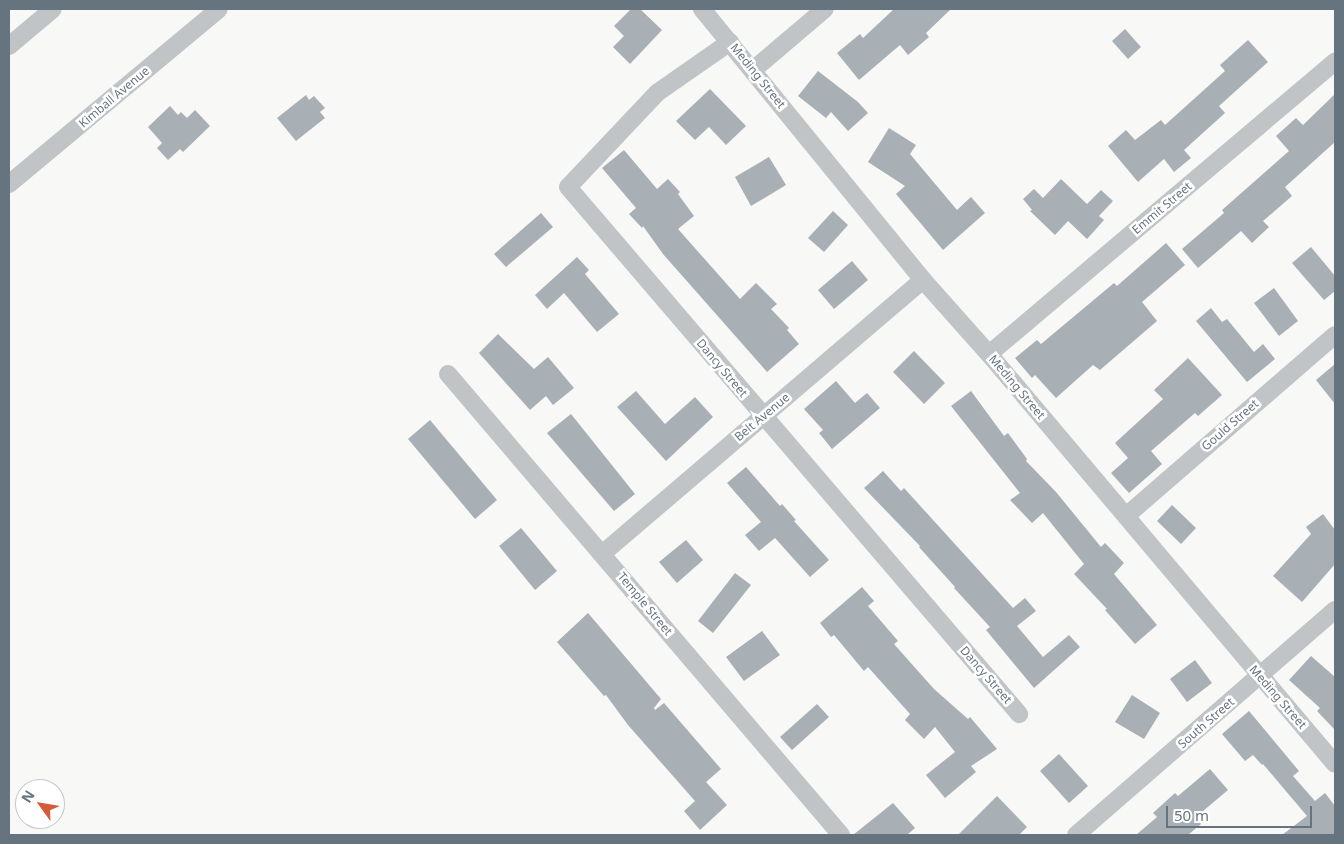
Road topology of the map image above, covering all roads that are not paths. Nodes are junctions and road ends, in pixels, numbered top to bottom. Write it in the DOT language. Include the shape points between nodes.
graph roads {
  1 [pos="53,9"];
  2 [pos="219,9"];
  3 [pos="702,9"];
  4 [pos="825,9"];
  5 [pos="730,42"];
  6 [pos="9,46"];
  7 [pos="1335,62"];
  8 [pos="753,70"];
  9 [pos="9,184"];
  10 [pos="923,280"];
  11 [pos="1335,335"];
  12 [pos="989,354"];
  13 [pos="448,374"];
  14 [pos="763,416"];
  15 [pos="1126,516"];
  16 [pos="602,554"];
  17 [pos="1335,610"];
  18 [pos="1260,676"];
  19 [pos="1019,714"];
  20 [pos="1335,764"];
  21 [pos="841,835"];
  22 [pos="1076,835"];
  1 -- 6 [label="street"];
  2 -- 9 [label="street, Kimball Avenue"];
  3 -- 5 [label="street, Meding Street"];
  4 -- 8 [label="street"];
  5 -- 8 [label="street, Meding Street"];
  5 -- 14 [label="street, Dancy Street" via="657,93 568,187"];
  7 -- 12 [label="street, Emmit Street"];
  8 -- 10 [label="street, Meding Street"];
  10 -- 12 [label="street, Meding Street"];
  10 -- 14 [label="street, Belt Avenue"];
  11 -- 15 [label="street, Gould Street"];
  12 -- 15 [label="street, Meding Street"];
  13 -- 16 [label="street, Temple Street"];
  14 -- 16 [label="street, Belt Avenue"];
  14 -- 19 [label="street, Dancy Street"];
  15 -- 18 [label="street, Meding Street"];
  16 -- 21 [label="street, Temple Street"];
  17 -- 18 [label="street, South Street"];
  18 -- 20 [label="street, Meding Street"];
  18 -- 22 [label="street, South Street"];
}
